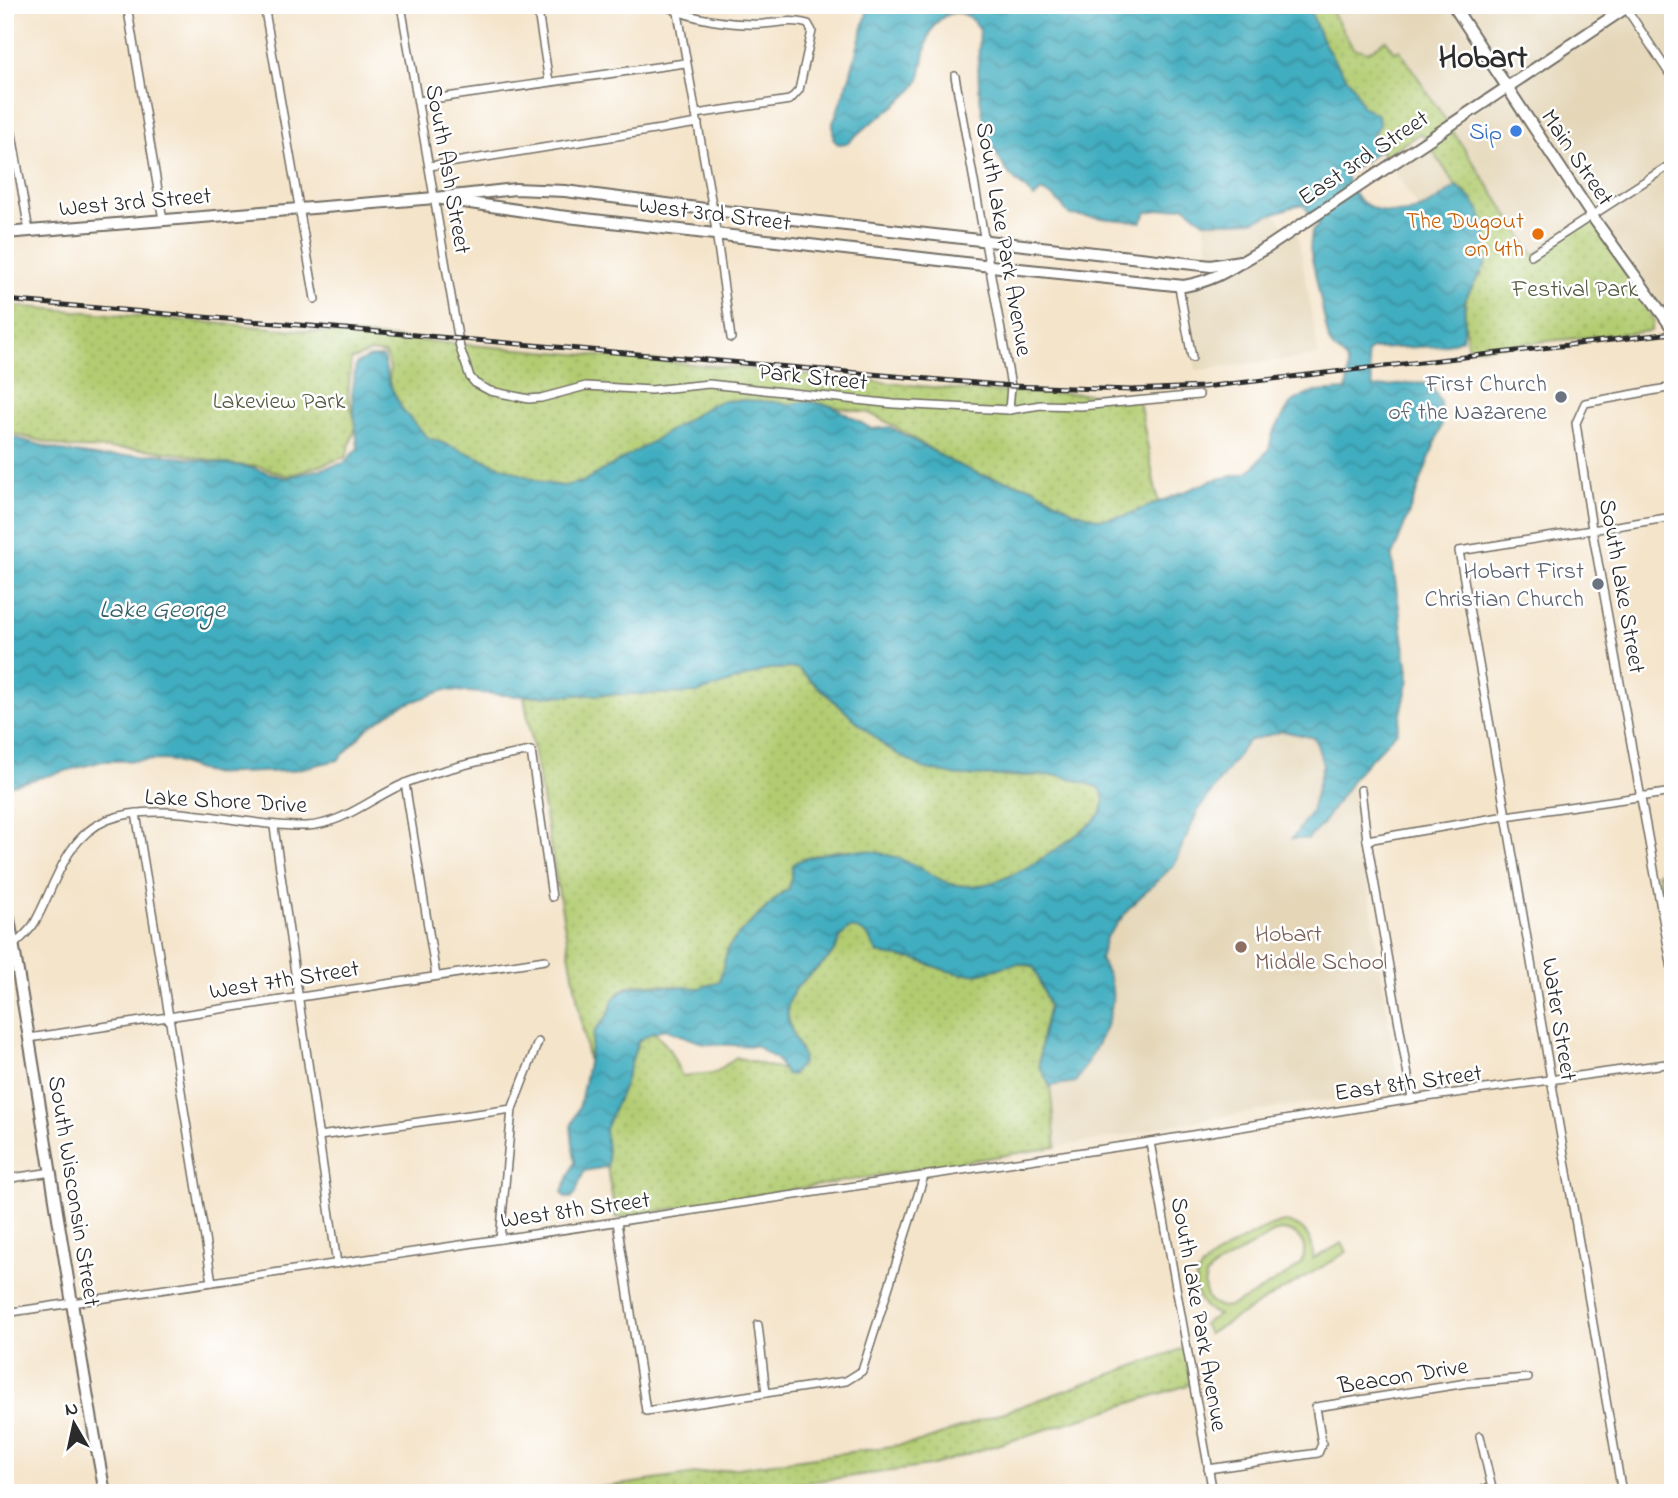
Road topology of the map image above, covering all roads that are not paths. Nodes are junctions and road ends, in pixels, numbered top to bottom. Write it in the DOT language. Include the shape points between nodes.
graph roads {
  1 [pos="127,5"];
  2 [pos="264,5"];
  3 [pos="401,5"];
  4 [pos="537,5"];
  5 [pos="664,5"];
  6 [pos="1452,5"];
  7 [pos="1626,6"];
  8 [pos="678,13"];
  9 [pos="685,63"];
  10 [pos="955,76"];
  11 [pos="1673,79"];
  12 [pos="549,82"];
  13 [pos="1507,88"];
  14 [pos="5,94"];
  15 [pos="418,101"];
  16 [pos="696,114"];
  17 [pos="698,123"];
  18 [pos="1673,163"];
  19 [pos="430,166"];
  20 [pos="435,198"];
  21 [pos="298,209"];
  22 [pos="713,210"];
  23 [pos="1592,216"];
  24 [pos="163,220"];
  25 [pos="29,231"];
  26 [pos="5,233"];
  27 [pos="717,234"];
  28 [pos="987,241"];
  29 [pos="1531,255"];
  30 [pos="1242,260"];
  31 [pos="991,266"];
  32 [pos="1179,286"];
  33 [pos="315,299"];
  34 [pos="1673,329"];
  35 [pos="731,338"];
  36 [pos="459,339"];
  37 [pos="1192,358"];
  38 [pos="1673,387"];
  39 [pos="1199,396"];
  40 [pos="1009,410"];
  41 [pos="1673,517"];
  42 [pos="1592,529"];
  43 [pos="405,783"];
  44 [pos="1361,790"];
  45 [pos="1673,792"];
  46 [pos="1641,797"];
  47 [pos="136,813"];
  48 [pos="1506,816"];
  49 [pos="274,827"];
  50 [pos="1367,840"];
  51 [pos="5,896"];
  52 [pos="552,897"];
  53 [pos="14,945"];
  54 [pos="545,960"];
  55 [pos="1673,974"];
  56 [pos="436,976"];
  57 [pos="299,997"];
  58 [pos="170,1016"];
  59 [pos="29,1038"];
  60 [pos="537,1042"];
  61 [pos="1673,1063"];
  62 [pos="1550,1082"];
  63 [pos="1412,1099"];
  64 [pos="512,1109"];
  65 [pos="320,1136"];
  66 [pos="1150,1142"];
  67 [pos="52,1172"];
  68 [pos="924,1176"];
  69 [pos="5,1179"];
  70 [pos="617,1222"];
  71 [pos="500,1239"];
  72 [pos="337,1264"];
  73 [pos="212,1282"];
  74 [pos="71,1303"];
  75 [pos="5,1313"];
  76 [pos="758,1325"];
  77 [pos="1528,1378"];
  78 [pos="766,1393"];
  79 [pos="1480,1436"];
  80 [pos="1208,1469"];
  81 [pos="1492,1490"];
  82 [pos="105,1493"];
  83 [pos="1213,1493"];
  84 [pos="1462,1493"];
  85 [pos="1622,1493"];
  1 -- 24 [label="street"];
  2 -- 21 [label="street"];
  3 -- 15 [label="street, South Ash Street"];
  4 -- 12 [label="street"];
  5 -- 8 [label="street"];
  6 -- 13 [label="street, Main Street"];
  7 -- 11 [label="street"];
  7 -- 13 [label="street, East 3rd Street"];
  8 -- 9 [label="street"];
  8 -- 16 [label="street" via="761,24 796,20 808,24 812,31 799,90 790,100"];
  9 -- 12 [label="street"];
  9 -- 16 [label="street"];
  10 -- 28 [label="street, South Lake Park Avenue"];
  12 -- 15 [label="street"];
  13 -- 23 [label="street, Main Street"];
  13 -- 30 [label="street, East 3rd Street"];
  14 -- 25 [label="street"];
  15 -- 19 [label="street, South Ash Street"];
  16 -- 17 [label="street"];
  17 -- 19 [label="street"];
  17 -- 22 [label="street"];
  18 -- 23 [label="street"];
  19 -- 20 [label="street, South Ash Street"];
  20 -- 21 [label="street, West 3rd Street"];
  20 -- 22 [label="street, West 3rd Street" via="515,189 565,191"];
  20 -- 27 [label="street, West 3rd Street"];
  20 -- 36 [label="street, South Ash Street"];
  21 -- 24 [label="street, West 3rd Street"];
  21 -- 33 [label="street"];
  22 -- 27 [label="street"];
  22 -- 28 [label="street, West 3rd Street"];
  23 -- 29 [label="street"];
  23 -- 34 [label="street, Main Street"];
  24 -- 25 [label="street, West 3rd Street"];
  25 -- 26 [label="street, West 3rd Street"];
  27 -- 31 [label="street, West 3rd Street"];
  27 -- 35 [label="street"];
  28 -- 30 [label="street, East 3rd Street" via="1211,266"];
  28 -- 31 [label="street, South Lake Park Avenue"];
  30 -- 32 [label="street, East 3rd Street" via="1209,281"];
  31 -- 32 [label="street, East 3rd Street"];
  31 -- 40 [label="street, South Lake Park Avenue" via="1012,386"];
  32 -- 37 [label="street"];
  36 -- 40 [label="street, Park Street" via="464,363 475,383 529,399 586,386 652,390 709,384 894,404"];
  38 -- 42 [label="street, South Lake Street" via="1585,403 1576,423"];
  39 -- 40 [label="street, Park Street"];
  41 -- 42 [label="street"];
  42 -- 46 [label="street, South Lake Street"];
  42 -- 48 [label="street, Water Street" via="1459,551"];
  43 -- 49 [label="street, Lake Shore Drive" via="332,821 311,827"];
  43 -- 52 [label="street, Lake Shore Drive" via="458,765 531,751"];
  43 -- 56 [label="street"];
  44 -- 50 [label="street"];
  45 -- 46 [label="street"];
  46 -- 48 [label="street"];
  46 -- 55 [label="street, South Lake Street"];
  47 -- 49 [label="street, Lake Shore Drive" via="175,813"];
  47 -- 53 [label="street, Lake Shore Drive" via="106,820 78,840 34,925"];
  47 -- 58 [label="street"];
  48 -- 50 [label="street"];
  48 -- 62 [label="street, Water Street"];
  49 -- 57 [label="street"];
  50 -- 63 [label="street"];
  51 -- 53 [label="street, South Wisconsin Street"];
  53 -- 59 [label="street, South Wisconsin Street"];
  54 -- 56 [label="street, West 7th Street"];
  56 -- 57 [label="street, West 7th Street"];
  57 -- 58 [label="street, West 7th Street"];
  57 -- 65 [label="street"];
  58 -- 59 [label="street, West 7th Street"];
  58 -- 73 [label="street"];
  59 -- 67 [label="street, South Wisconsin Street"];
  60 -- 64 [label="street"];
  61 -- 62 [label="street, East 8th Street"];
  62 -- 63 [label="street, East 8th Street"];
  62 -- 85 [label="street, Water Street"];
  63 -- 66 [label="street, East 8th Street"];
  64 -- 65 [label="street"];
  64 -- 71 [label="street"];
  65 -- 72 [label="street"];
  66 -- 68 [label="street, West 8th Street"];
  66 -- 80 [label="street, South Lake Park Avenue"];
  67 -- 69 [label="street"];
  67 -- 74 [label="street, South Wisconsin Street"];
  68 -- 70 [label="street, West 8th Street"];
  68 -- 78 [label="street" via="862,1371 846,1381"];
  70 -- 71 [label="street, West 8th Street"];
  70 -- 78 [label="street" via="646,1411"];
  71 -- 72 [label="street, West 8th Street"];
  72 -- 73 [label="street, West 8th Street"];
  73 -- 74 [label="street, West 8th Street"];
  74 -- 75 [label="street, West 8th Street"];
  74 -- 82 [label="street, South Wisconsin Street"];
  76 -- 78 [label="street"];
  77 -- 80 [label="street, Beacon Drive" via="1317,1407 1322,1444 1318,1453"];
  79 -- 81 [label="street"];
  80 -- 83 [label="street, South Lake Park Avenue"];
  81 -- 84 [label="street"];
}
